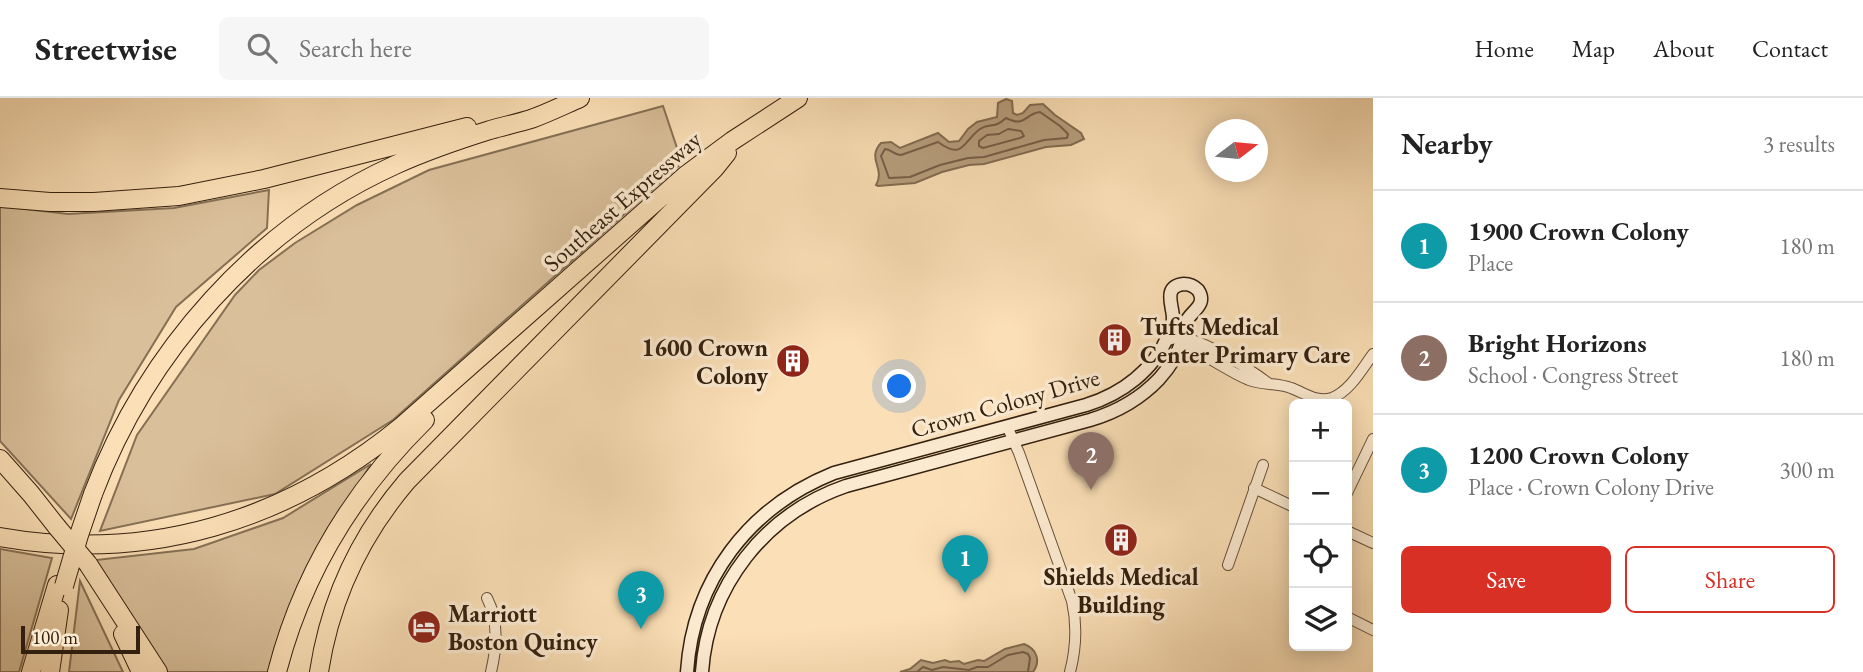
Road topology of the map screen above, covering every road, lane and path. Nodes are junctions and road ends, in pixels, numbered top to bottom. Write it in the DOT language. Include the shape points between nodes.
graph roads {
  1 [pos="580,98"];
  2 [pos="798,98"];
  3 [pos="744,132"];
  4 [pos="0,198"];
  5 [pos="1170,305"];
  6 [pos="1194,313"];
  7 [pos="1166,341"];
  8 [pos="1182,342"];
  9 [pos="486,352"];
  10 [pos="1373,354"];
  11 [pos="1007,426"];
  12 [pos="1373,439"];
  13 [pos="1014,440"];
  14 [pos="0,459"];
  15 [pos="1263,465"];
  16 [pos="1352,483"];
  17 [pos="1254,488"];
  18 [pos="1289,505"];
  19 [pos="1352,534"];
  20 [pos="0,537"];
  21 [pos="1373,544"];
  22 [pos="86,565"];
  23 [pos="1228,565"];
  24 [pos="61,586"];
  25 [pos="487,598"];
  26 [pos="1352,620"];
  27 [pos="1373,630"];
  28 [pos="31,672"];
  29 [pos="50,672"];
  30 [pos="141,672"];
  31 [pos="158,672"];
  32 [pos="277,672"];
  33 [pos="318,672"];
  34 [pos="491,672"];
  35 [pos="687,672"];
  36 [pos="702,672"];
  37 [pos="1070,672"];
  1 -- 4 [label="highway" via="201,192 108,202"];
  1 -- 24 [label="highway, bridge" via="378,173 315,210 241,269 187,329 123,427 93,494"];
  2 -- 3 [label="highway, Southeast Expressway"];
  3 -- 9 [label="highway, Southeast Expressway" via="676,184"];
  3 -- 33 [label="highway" via="715,168 392,500 341,587"];
  5 -- 6 [label="street" via="1181,315"];
  5 -- 6 [label="street" via="1172,290 1191,285 1200,298"];
  5 -- 7 [label="street, Crown Colony Drive" via="1172,325"];
  6 -- 8 [label="street, Crown Colony Drive" via="1186,322"];
  7 -- 8 [label="street"];
  7 -- 11 [label="street, Crown Colony Drive" via="1147,368 1116,393"];
  8 -- 10 [label="street" via="1247,379 1325,400 1348,387"];
  8 -- 13 [label="street, Crown Colony Drive" via="1159,379 1130,403 1098,418"];
  9 -- 20 [label="highway" via="368,454 266,510 206,529 135,542 63,544"];
  9 -- 32 [label="highway" via="392,455 348,512 306,588"];
  11 -- 13 [label="street"];
  11 -- 35 [label="street, Crown Colony Drive" via="834,473 775,505 742,537 714,576 694,625"];
  12 -- 16 [label="street"];
  13 -- 36 [label="street, Crown Colony Drive" via="839,488 785,518 749,552 728,583 709,630"];
  13 -- 37 [label="street" via="1072,601 1075,639"];
  14 -- 22 [label="highway, bridge"];
  15 -- 17 [label="street"];
  17 -- 18 [label="street"];
  17 -- 23 [label="street"];
  19 -- 21 [label="street"];
  22 -- 30 [label="highway"];
  22 -- 31 [label="highway"];
  24 -- 28 [label="highway"];
  24 -- 29 [label="highway"];
  25 -- 34 [label="street" via="496,621"];
  26 -- 27 [label="street"];
}
